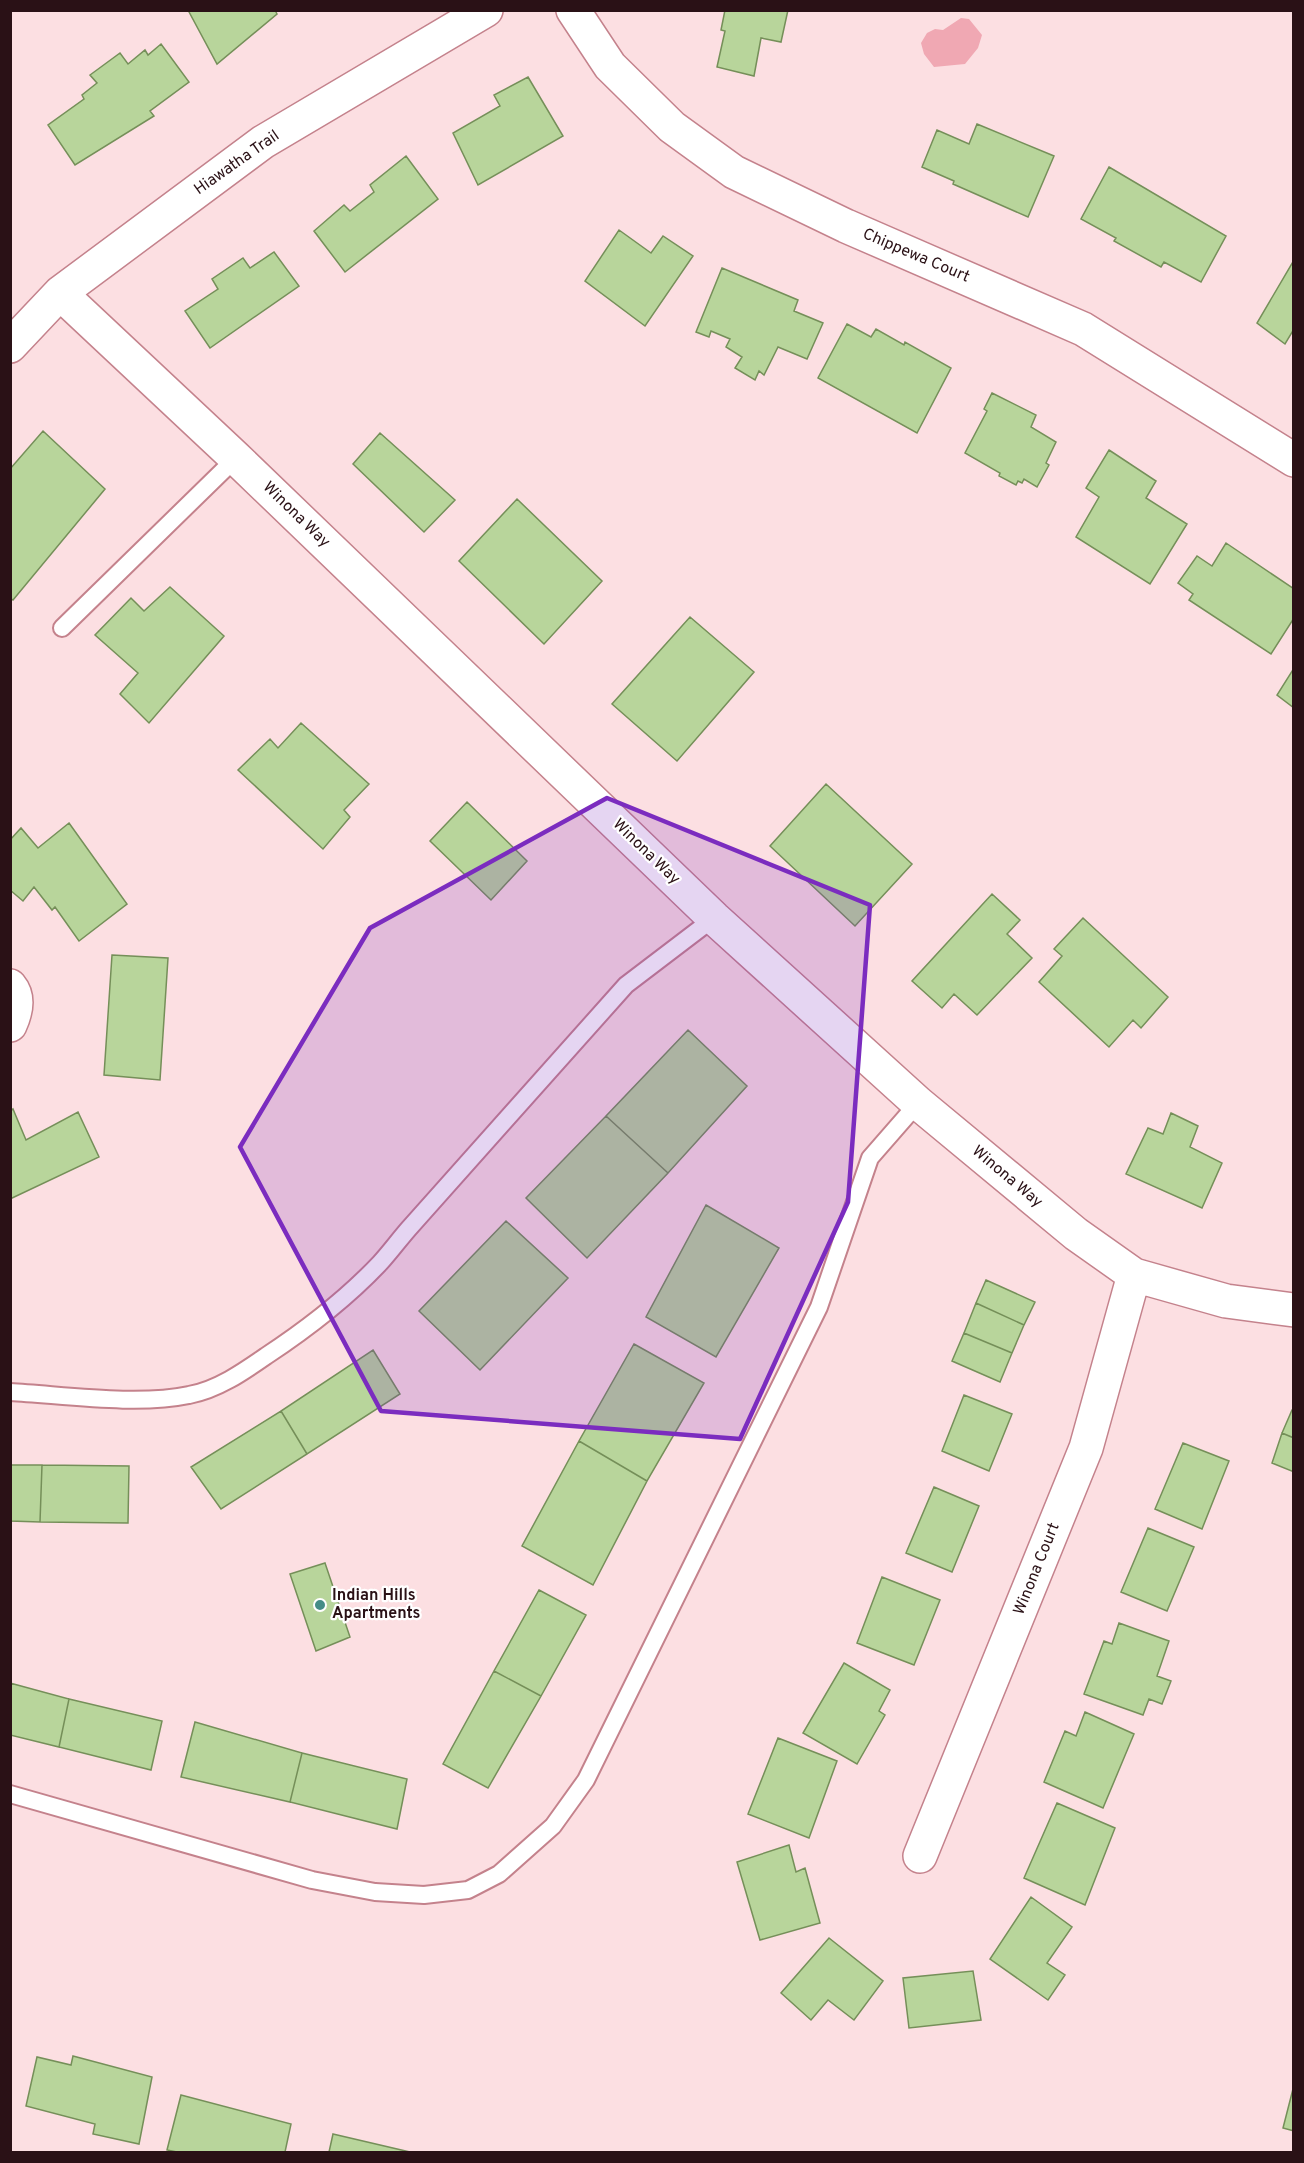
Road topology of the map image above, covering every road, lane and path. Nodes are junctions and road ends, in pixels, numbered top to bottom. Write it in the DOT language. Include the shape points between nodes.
graph roads {
  1 [pos="486,10"];
  2 [pos="573,10"];
  3 [pos="60,293"];
  4 [pos="10,346"];
  5 [pos="236,458"];
  6 [pos="1293,460"];
  7 [pos="62,628"];
  8 [pos="714,918"];
  9 [pos="10,986"];
  10 [pos="10,1024"];
  11 [pos="918,1103"];
  12 [pos="1134,1275"];
  13 [pos="1293,1310"];
  14 [pos="10,1392"];
  15 [pos="10,1794"];
  16 [pos="920,1856"];
  1 -- 3 [label="street, Hiawatha Trail" via="263,142"];
  2 -- 6 [label="street, Chippewa Court" via="610,66 672,126 734,172 846,226 1083,329"];
  3 -- 4 [label="street, Hiawatha Trail"];
  3 -- 5 [label="street, Winona Way"];
  5 -- 7 [label="lane"];
  5 -- 8 [label="street, Winona Way"];
  8 -- 11 [label="street, Winona Way"];
  8 -- 14 [label="lane" via="626,985 380,1263 299,1334 215,1387 190,1395 119,1398"];
  9 -- 10 [label="street" via="17,1008"];
  11 -- 12 [label="street, Winona Way" via="1076,1234"];
  11 -- 15 [label="lane" via="870,1158 819,1307 586,1780 554,1826 499,1874 468,1890 424,1895 375,1892 312,1880"];
  12 -- 13 [label="street, Winona Way" via="1226,1301"];
  12 -- 16 [label="street, Winona Court" via="1086,1448"];
}
